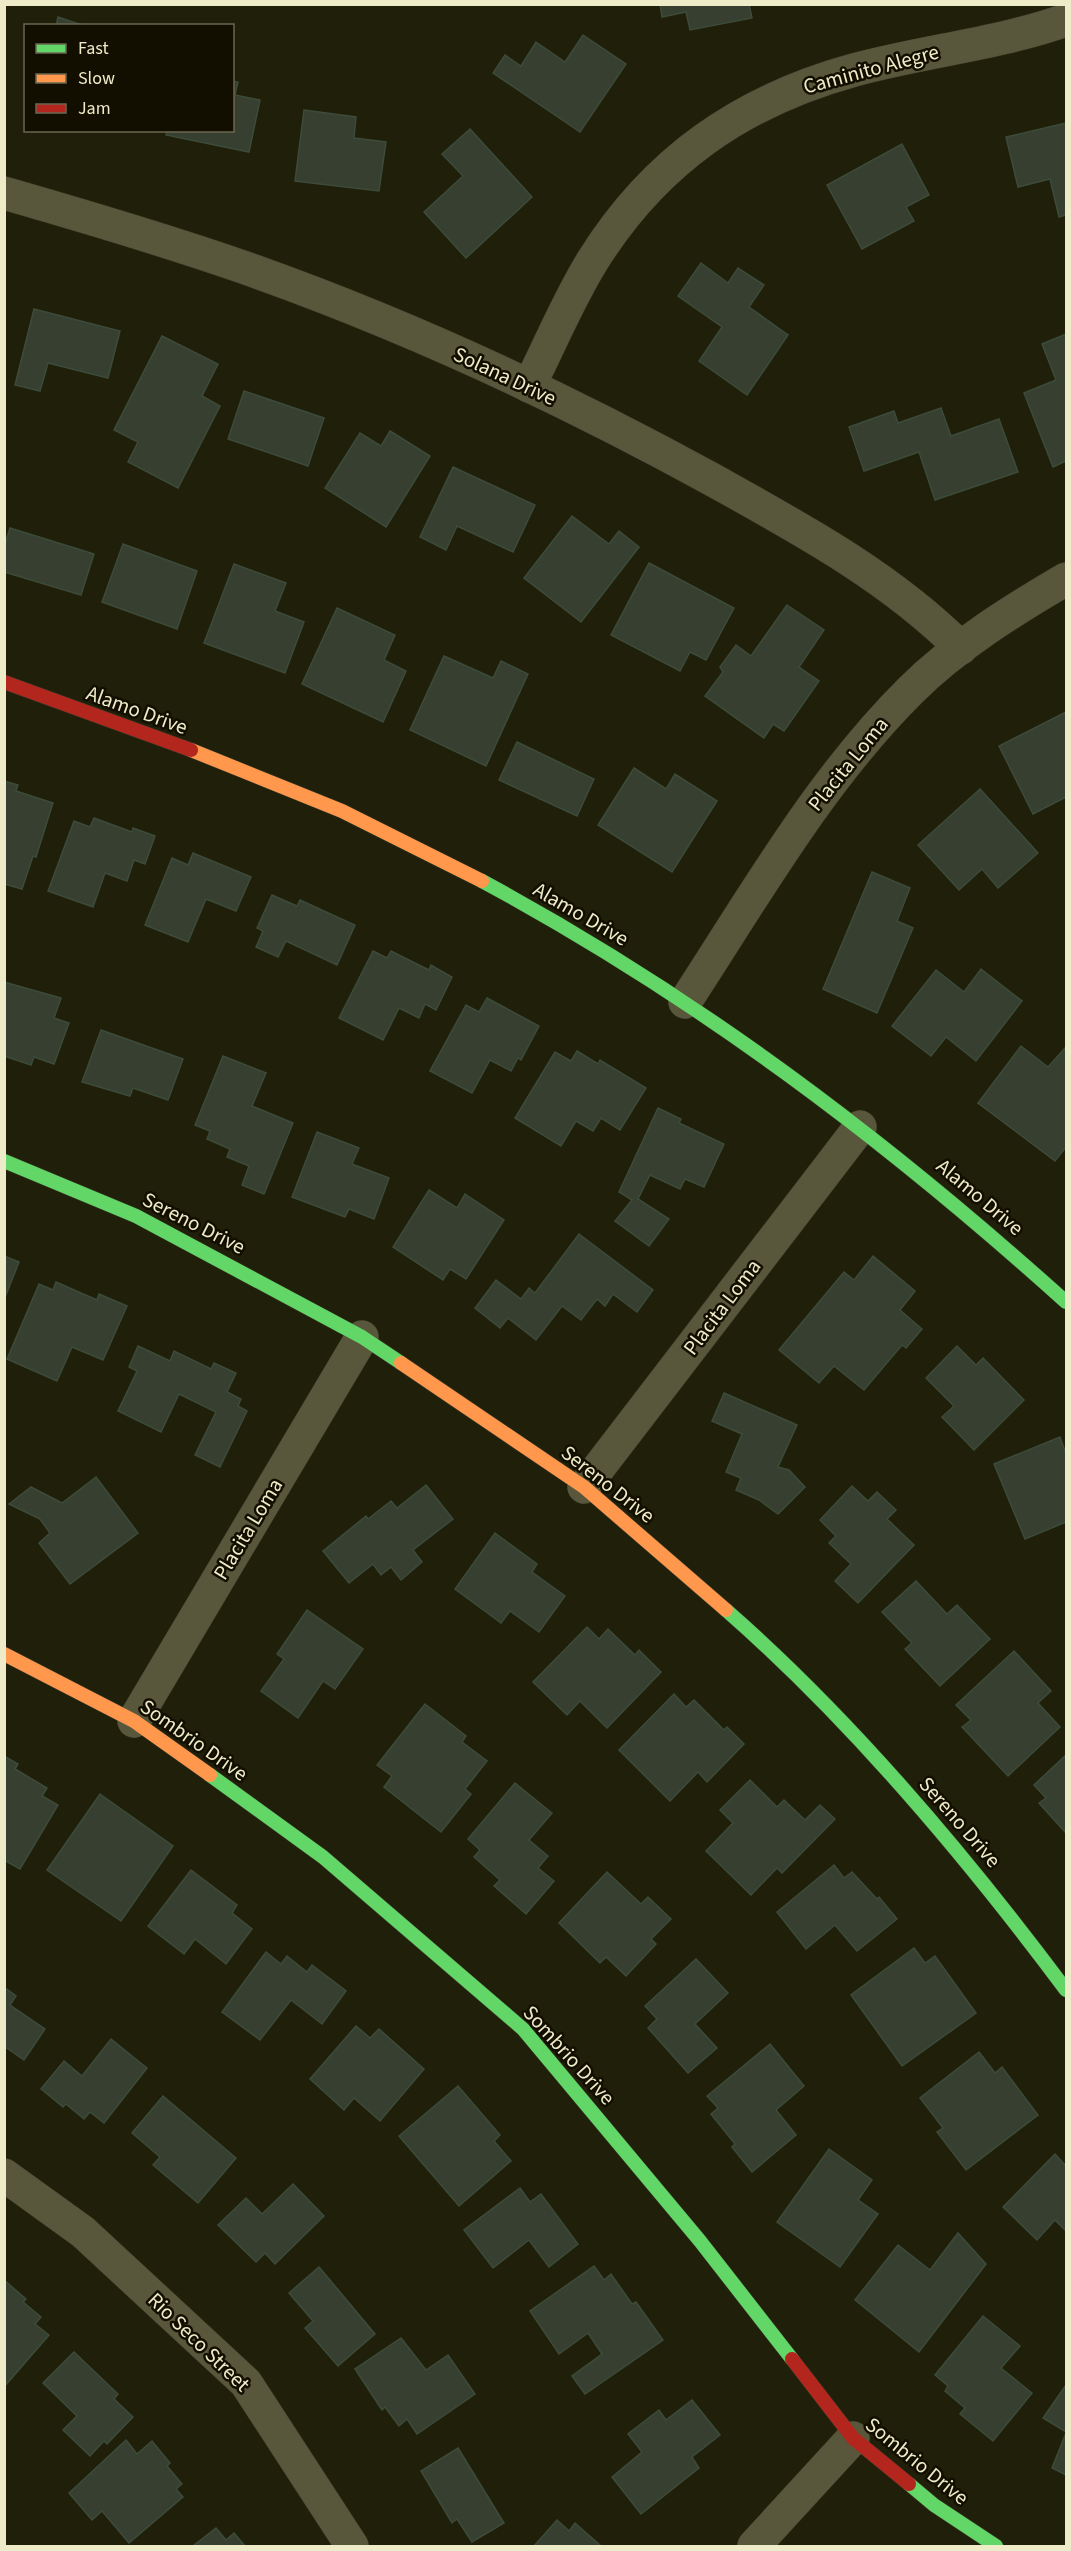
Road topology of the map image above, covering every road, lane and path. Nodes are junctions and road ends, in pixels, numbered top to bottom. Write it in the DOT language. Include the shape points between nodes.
graph roads {
  1 [pos="1066,20"];
  2 [pos="4,193"];
  3 [pos="529,386"];
  4 [pos="1066,579"];
  5 [pos="961,648"];
  6 [pos="4,682"];
  7 [pos="685,1002"];
  8 [pos="860,1127"];
  9 [pos="4,1161"];
  10 [pos="1066,1302"];
  11 [pos="362,1337"];
  12 [pos="584,1487"];
  13 [pos="4,1654"];
  14 [pos="134,1721"];
  15 [pos="1066,1990"];
  16 [pos="4,2175"];
  17 [pos="853,2438"];
  18 [pos="352,2547"];
  19 [pos="753,2547"];
  20 [pos="996,2547"];
  1 -- 3 [label="street, Caminito Alegre" via="855,70 769,100 688,149 621,218 591,262"];
  2 -- 3 [label="street, Solana Drive" via="241,266 367,315"];
  3 -- 5 [label="street, Solana Drive" via="646,444 808,535 909,600"];
  4 -- 5 [label="street, Placita Loma"];
  5 -- 7 [label="street, Placita Loma" via="913,688 837,775"];
  6 -- 7 [label="street, Alamo Drive" via="343,812 492,887"];
  7 -- 8 [label="street, Alamo Drive"];
  8 -- 10 [label="street, Alamo Drive" via="969,1215"];
  8 -- 12 [label="street, Placita Loma"];
  9 -- 11 [label="street, Sereno Drive" via="136,1216"];
  11 -- 12 [label="street, Sereno Drive"];
  11 -- 14 [label="street, Placita Loma"];
  12 -- 15 [label="street, Sereno Drive" via="751,1632 856,1738 981,1878"];
  13 -- 14 [label="street, Sombrio Drive"];
  14 -- 17 [label="street, Sombrio Drive" via="322,1857 523,2030 700,2241"];
  16 -- 18 [label="street, Rio Seco Street" via="83,2232 246,2383"];
  17 -- 19 [label="street"];
  17 -- 20 [label="street, Sombrio Drive" via="934,2505"];
}
